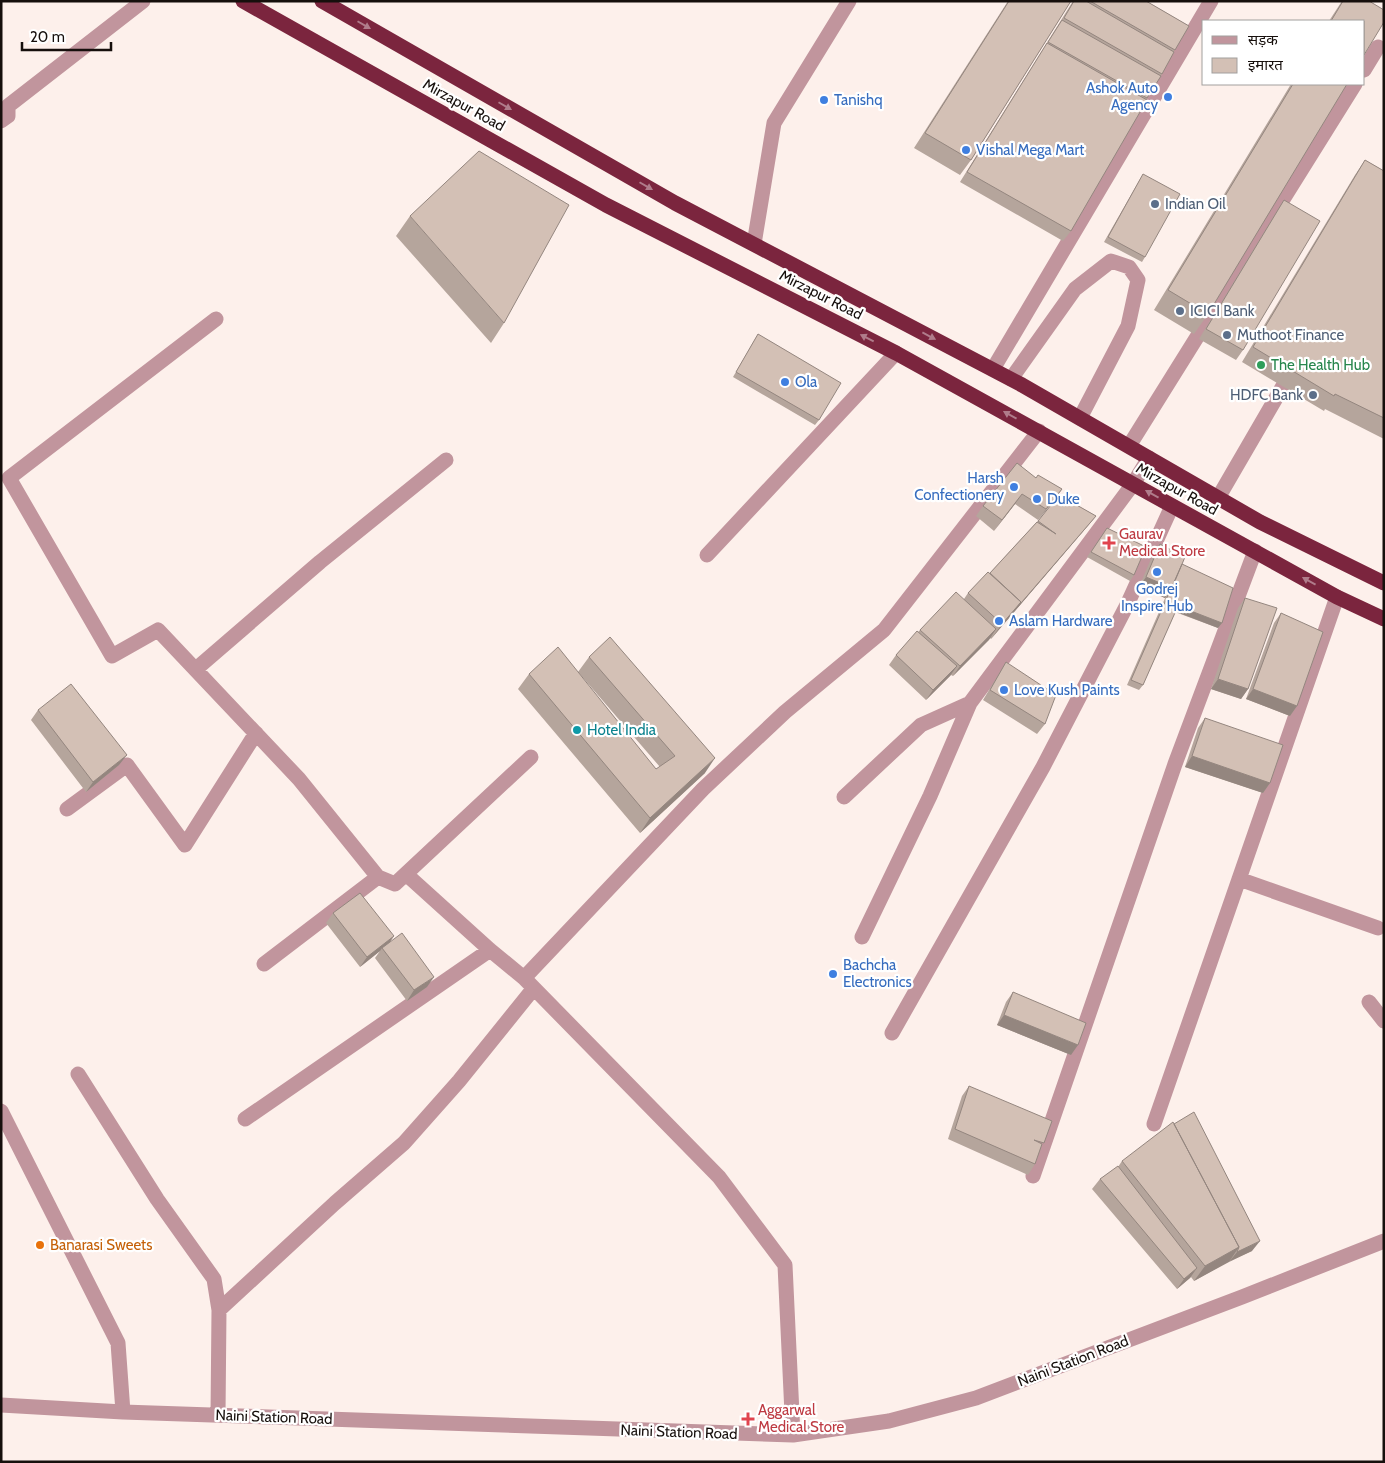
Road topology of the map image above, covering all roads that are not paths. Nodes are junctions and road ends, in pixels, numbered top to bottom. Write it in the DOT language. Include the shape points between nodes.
graph roads {
  1 [pos="143,1"];
  2 [pos="243,1"];
  3 [pos="322,1"];
  4 [pos="849,1"];
  5 [pos="1211,1"];
  6 [pos="1378,47"];
  7 [pos="1365,68"];
  8 [pos="1354,85"];
  9 [pos="1,122"];
  10 [pos="754,244"];
  11 [pos="216,319"];
  12 [pos="896,353"];
  13 [pos="993,370"];
  14 [pos="1011,379"];
  15 [pos="1283,386"];
  16 [pos="1080,418"];
  17 [pos="1039,431"];
  18 [pos="1129,446"];
  19 [pos="1149,458"];
  20 [pos="446,460"];
  21 [pos="5,475"];
  22 [pos="1133,484"];
  23 [pos="1218,498"];
  24 [pos="1172,506"];
  25 [pos="1255,551"];
  26 [pos="707,555"];
  27 [pos="1382,578"];
  28 [pos="1337,597"];
  29 [pos="1384,619"];
  30 [pos="196,670"];
  31 [pos="970,703"];
  32 [pos="256,733"];
  33 [pos="531,757"];
  34 [pos="844,797"];
  35 [pos="67,809"];
  36 [pos="407,875"];
  37 [pos="378,877"];
  38 [pos="1239,879"];
  39 [pos="1378,928"];
  40 [pos="862,937"];
  41 [pos="490,950"];
  42 [pos="264,964"];
  43 [pos="529,983"];
  44 [pos="1369,1002"];
  45 [pos="1384,1021"];
  46 [pos="892,1033"];
  47 [pos="78,1074"];
  48 [pos="1,1111"];
  49 [pos="245,1119"];
  50 [pos="1154,1124"];
  51 [pos="1033,1176"];
  52 [pos="1384,1241"];
  53 [pos="219,1310"];
  54 [pos="1,1405"];
  55 [pos="123,1412"];
  56 [pos="218,1415"];
  57 [pos="793,1435"];
  1 -- 9 [label="street" via="8,106 8,116"];
  12 -- 2 [label="highway, Mirzapur Road, one-way" via="606,205"];
  3 -- 10 [label="highway, Mirzapur Road, one-way" via="675,203"];
  4 -- 10 [label="street" via="774,123"];
  5 -- 13 [label="street"];
  6 -- 7 [label="street"];
  8 -- 18 [label="street"];
  10 -- 13 [label="highway, Mirzapur Road, one-way"];
  11 -- 21 [label="street"];
  17 -- 12 [label="highway, Mirzapur Road, one-way"];
  12 -- 26 [label="street"];
  13 -- 14 [label="highway, Mirzapur Road"];
  14 -- 16 [label="highway, Mirzapur Road"];
  14 -- 16 [label="street" via="1075,289 1111,262 1129,267 1138,280 1128,326"];
  15 -- 23 [label="street"];
  16 -- 18 [label="highway, Mirzapur Road"];
  17 -- 22 [label="highway, Mirzapur Road"];
  17 -- 43 [label="street" via="884,630 786,712 703,789"];
  18 -- 19 [label="highway, Mirzapur Road"];
  19 -- 22 [label="street"];
  19 -- 23 [label="highway, Mirzapur Road"];
  20 -- 30 [label="street" via="320,562"];
  21 -- 30 [label="street" via="112,656 158,630"];
  24 -- 22 [label="highway, Mirzapur Road, one-way"];
  22 -- 31 [label="street"];
  23 -- 27 [label="highway, Mirzapur Road" via="1260,522"];
  24 -- 25 [label="highway, Mirzapur Road"];
  24 -- 46 [label="street" via="1127,605 1043,767"];
  28 -- 25 [label="highway, Mirzapur Road, one-way"];
  25 -- 51 [label="street" via="1175,764"];
  28 -- 29 [label="highway, Mirzapur Road"];
  28 -- 38 [label="street"];
  30 -- 32 [label="street"];
  31 -- 34 [label="street" via="921,726"];
  31 -- 40 [label="street" via="930,796"];
  32 -- 35 [label="street" via="185,844 127,765"];
  32 -- 37 [label="street" via="299,779"];
  33 -- 36 [label="street"];
  36 -- 37 [label="street" via="395,884"];
  36 -- 41 [label="street"];
  37 -- 42 [label="street"];
  38 -- 39 [label="street"];
  38 -- 50 [label="street"];
  41 -- 43 [label="street"];
  41 -- 49 [label="street"];
  43 -- 53 [label="street" via="459,1081 404,1143"];
  43 -- 57 [label="street" via="719,1177 785,1265"];
  44 -- 45 [label="street"];
  47 -- 53 [label="street" via="157,1199 214,1279"];
  48 -- 55 [label="street" via="118,1343"];
  52 -- 57 [label="street, Naini Station Road" via="976,1398 889,1421"];
  53 -- 56 [label="street"];
  54 -- 55 [label="street, Naini Station Road"];
  55 -- 56 [label="street, Naini Station Road"];
  56 -- 57 [label="street, Naini Station Road"];
}
